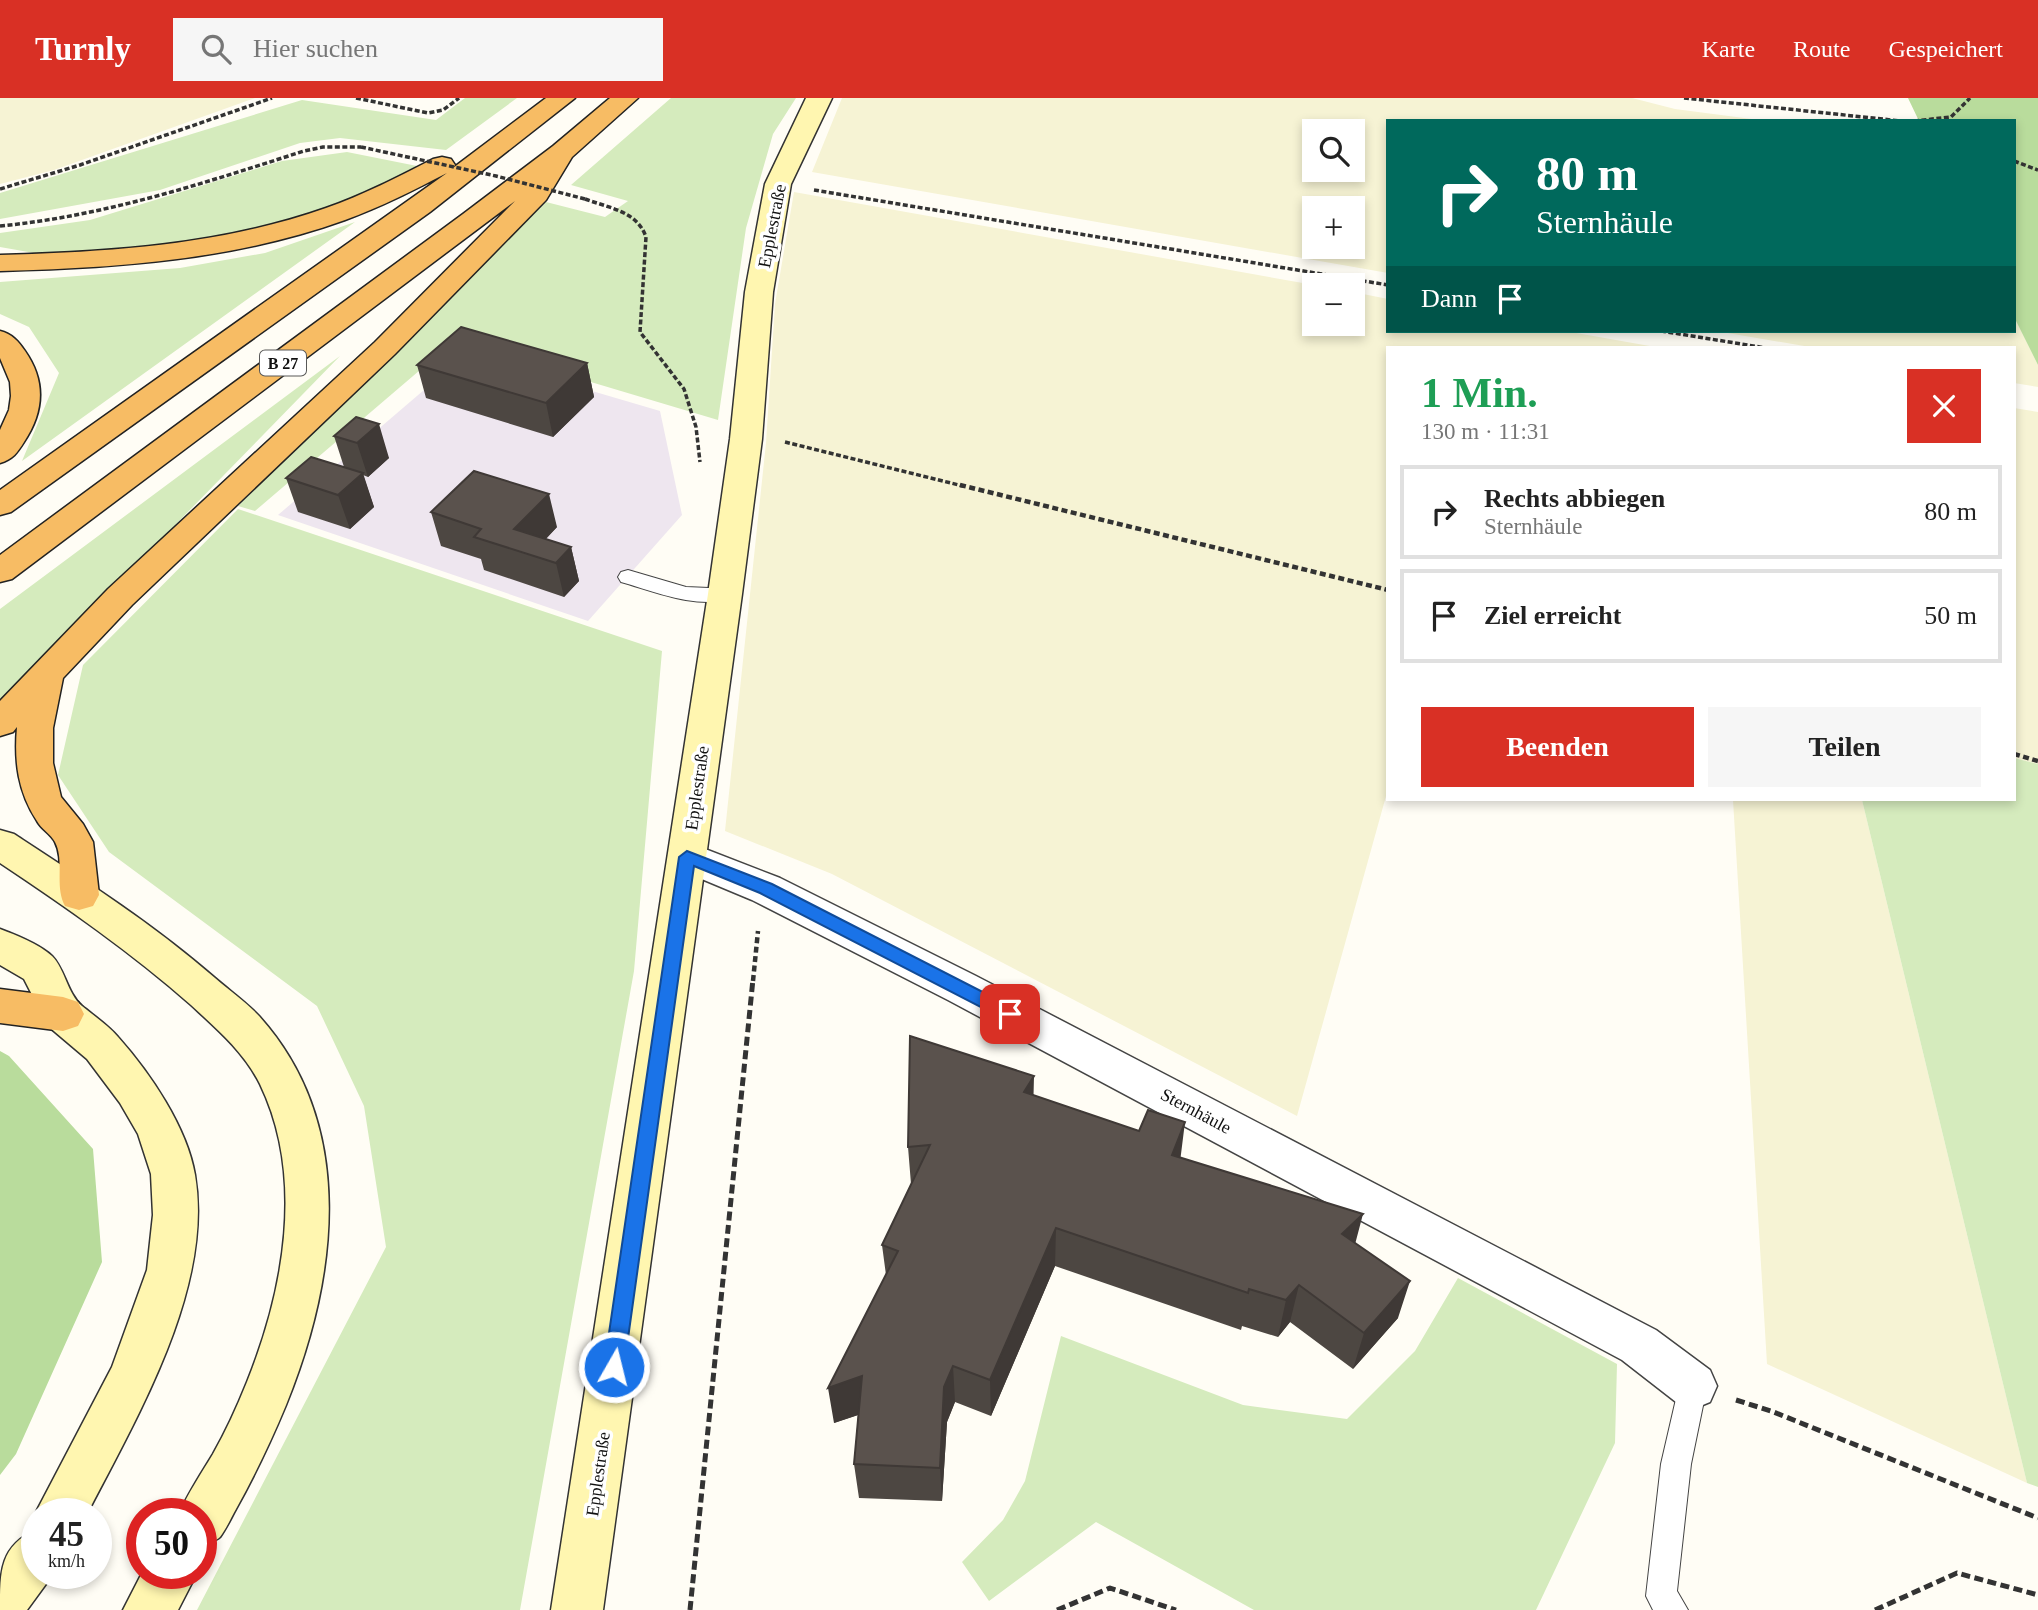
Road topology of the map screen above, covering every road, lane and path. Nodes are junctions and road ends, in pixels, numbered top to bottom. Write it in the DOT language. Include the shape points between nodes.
graph roads {
  1 [pos="272,98"];
  2 [pos="356,98"];
  3 [pos="459,98"];
  4 [pos="562,98"];
  5 [pos="625,98"];
  6 [pos="819,98"];
  7 [pos="1684,98"];
  8 [pos="1970,98"];
  9 [pos="1882,119"];
  10 [pos="1932,119"];
  11 [pos="497,148"];
  12 [pos="562,152"];
  13 [pos="2016,162"];
  14 [pos="2038,170"];
  15 [pos="778,184"];
  16 [pos="0,189"];
  17 [pos="0,226"];
  18 [pos="0,263"];
  19 [pos="1386,285"];
  20 [pos="1673,333"];
  21 [pos="0,340"];
  22 [pos="1754,346"];
  23 [pos="746,439"];
  24 [pos="0,453"];
  25 [pos="701,472"];
  26 [pos="0,505"];
  27 [pos="0,571"];
  28 [pos="628,577"];
  29 [pos="1386,590"];
  30 [pos="725,594"];
  31 [pos="46,677"];
  32 [pos="0,723"];
  33 [pos="2016,755"];
  34 [pos="2038,761"];
  35 [pos="0,844"];
  36 [pos="687,857"];
  37 [pos="766,889"];
  38 [pos="79,895"];
  39 [pos="0,945"];
  40 [pos="0,1006"];
  41 [pos="63,1014"];
  42 [pos="1693,1386"];
  43 [pos="68,1498"];
  44 [pos="214,1498"];
  45 [pos="2038,1518"];
  46 [pos="21,1576"];
  47 [pos="161,1589"];
  48 [pos="2038,1595"];
  49 [pos="0,1604"];
  50 [pos="149,1610"];
  51 [pos="577,1610"];
  52 [pos="690,1610"];
  53 [pos="1057,1610"];
  54 [pos="1176,1610"];
  55 [pos="1673,1610"];
  56 [pos="1875,1610"];
  1 -- 16 [label="path" via="80,166"];
  2 -- 3 [label="path" via="428,113 443,110"];
  4 -- 11 [label="highway, B 27"];
  5 -- 12 [label="highway, B 27"];
  6 -- 15 [label="main road, Epplestraße"];
  7 -- 9 [label="path"];
  8 -- 10 [label="path" via="1951,117"];
  11 -- 18 [label="highway, B 27" via="448,161 350,209 249,240 126,259"];
  11 -- 26 [label="highway, B 27"];
  12 -- 27 [label="highway, B 27"];
  12 -- 31 [label="highway, B 27" via="537,194 385,348 120,597"];
  13 -- 14 [label="path"];
  15 -- 19 [label="path"];
  15 -- 23 [label="main road, Epplestraße" via="759,292"];
  17 -- 25 [label="path, bridge" via="154,198 323,146 361,147 585,199 641,223 646,237 640,332 684,389 696,427"];
  20 -- 22 [label="path"];
  21 -- 24 [label="highway" via="14,353 25,378 27,399 23,419"];
  23 -- 29 [label="path" via="782,441"];
  23 -- 30 [label="main road, Epplestraße"];
  28 -- 30 [label="lane" via="686,594"];
  30 -- 36 [label="main road, Epplestraße"];
  31 -- 32 [label="highway, B 27"];
  31 -- 38 [label="highway, B 27" via="36,713 33,757 50,812 74,839"];
  33 -- 34 [label="path"];
  35 -- 38 [label="main road"];
  36 -- 37 [label="street, Sternhäule"];
  36 -- 51 [label="main road, Epplestraße"];
  37 -- 42 [label="street, Sternhäule" via="1639,1345"];
  37 -- 52 [label="path" via="723,1263"];
  38 -- 44 [label="main road" via="168,959 244,1029 282,1083 307,1162 306,1240 289,1334 251,1430"];
  39 -- 41 [label="main road" via="38,968"];
  40 -- 41 [label="highway"];
  41 -- 43 [label="main road" via="102,1047 158,1130 173,1174 175,1215 170,1270 133,1376"];
  42 -- 45 [label="path" via="1771,1411"];
  42 -- 55 [label="lane" via="1676,1464 1661,1596"];
  46 -- 49 [label="main road"];
  47 -- 50 [label="main road"];
  48 -- 56 [label="path" via="1957,1573"];
  53 -- 54 [label="path" via="1110,1588"];
}
